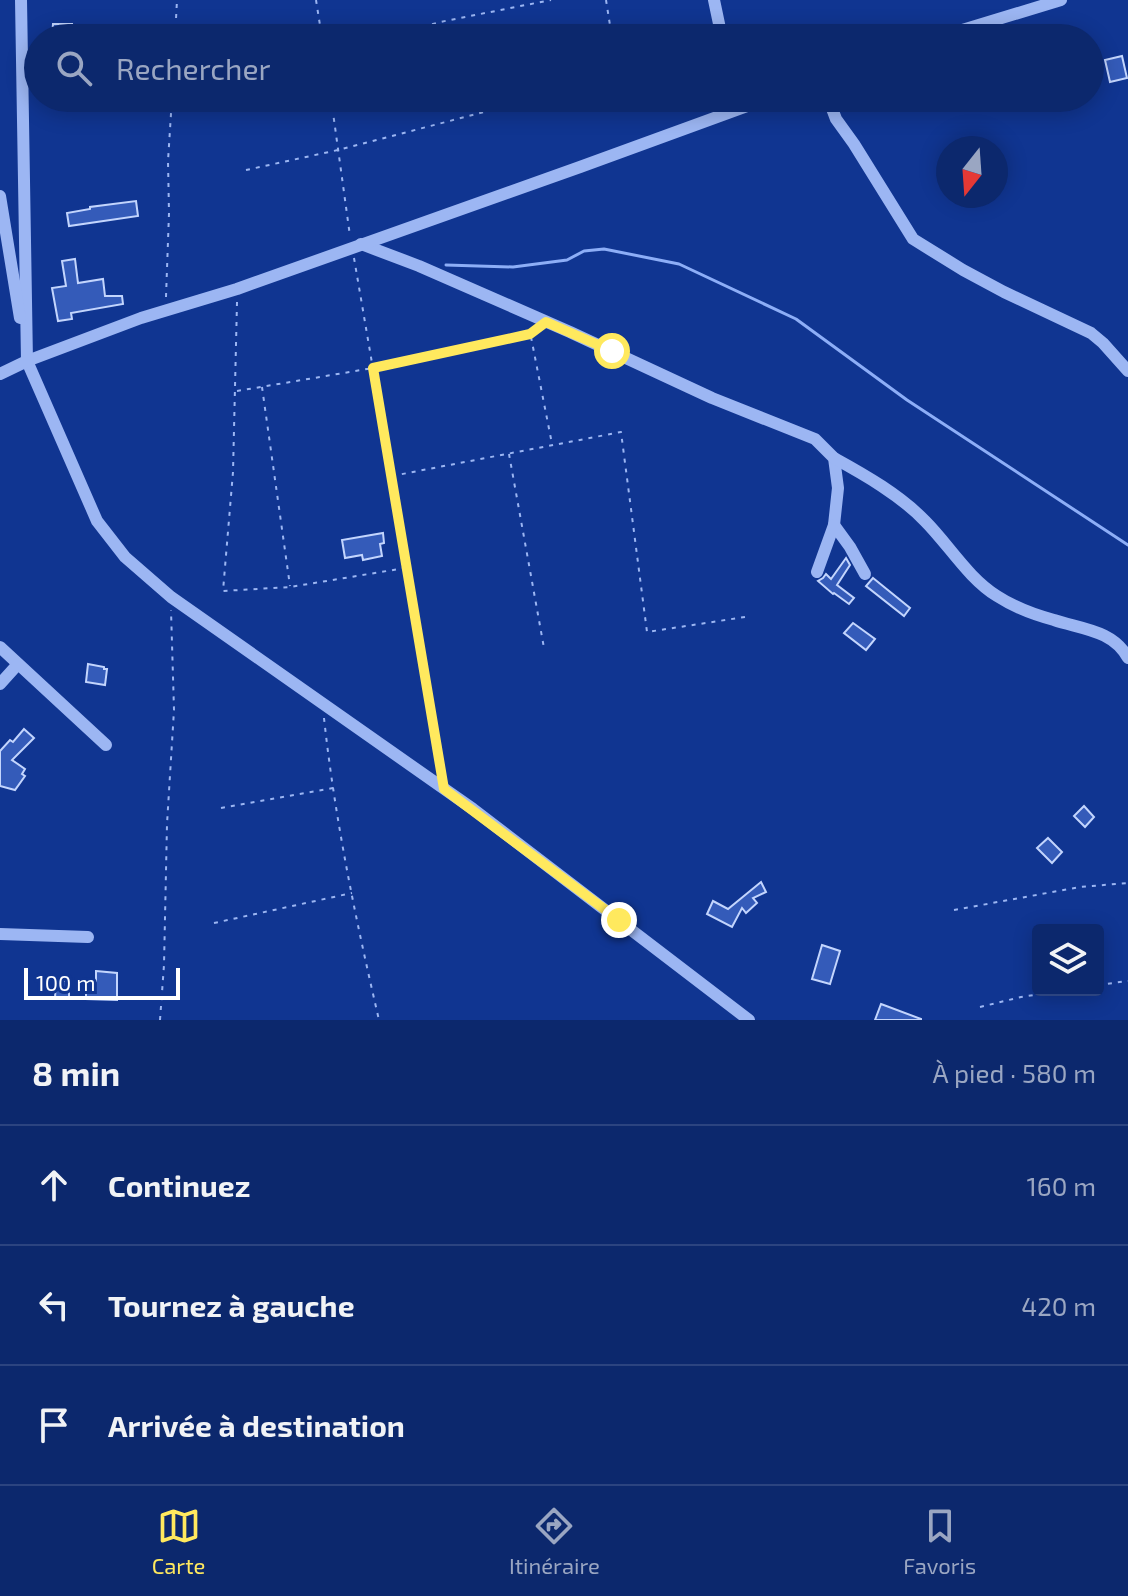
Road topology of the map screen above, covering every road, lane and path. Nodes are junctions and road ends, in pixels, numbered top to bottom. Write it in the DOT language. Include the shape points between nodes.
graph roads {
  1 [pos="21,0"];
  2 [pos="177,0"];
  3 [pos="316,0"];
  4 [pos="551,0"];
  5 [pos="606,0"];
  6 [pos="714,0"];
  7 [pos="1061,0"];
  8 [pos="176,24"];
  9 [pos="320,24"];
  10 [pos="433,24"];
  11 [pos="610,24"];
  12 [pos="719,24"];
  13 [pos="982,24"];
  14 [pos="171,112"];
  15 [pos="333,112"];
  16 [pos="484,112"];
  17 [pos="714,112"];
  18 [pos="833,112"];
  19 [pos="338,150"];
  20 [pos="246,170"];
  21 [pos="0,196"];
  22 [pos="357,246"];
  23 [pos="237,289"];
  24 [pos="165,311"];
  25 [pos="546,322"];
  26 [pos="530,334"];
  27 [pos="27,361"];
  28 [pos="373,368"];
  29 [pos="1128,371"];
  30 [pos="0,374"];
  31 [pos="262,387"];
  32 [pos="235,391"];
  33 [pos="553,445"];
  34 [pos="509,454"];
  35 [pos="834,458"];
  36 [pos="391,476"];
  37 [pos="834,525"];
  38 [pos="407,568"];
  39 [pos="817,572"];
  40 [pos="865,574"];
  41 [pos="290,587"];
  42 [pos="171,597"];
  43 [pos="745,617"];
  44 [pos="0,647"];
  45 [pos="544,648"];
  46 [pos="1128,658"];
  47 [pos="18,664"];
  48 [pos="0,684"];
  49 [pos="323,705"];
  50 [pos="106,745"];
  51 [pos="334,788"];
  52 [pos="444,789"];
  53 [pos="221,808"];
  54 [pos="1128,883"];
  55 [pos="353,893"];
  56 [pos="954,910"];
  57 [pos="214,923"];
  58 [pos="0,934"];
  59 [pos="88,937"];
  60 [pos="1128,981"];
  61 [pos="1104,984"];
  62 [pos="1032,995"];
  63 [pos="980,1007"];
  64 [pos="160,1020"];
  65 [pos="379,1020"];
  66 [pos="749,1020"];
  1 -- 27 [label="street"];
  2 -- 8 [label="path"];
  3 -- 9 [label="path"];
  4 -- 10 [label="path"];
  5 -- 11 [label="path"];
  6 -- 12 [label="street"];
  7 -- 13 [label="street"];
  14 -- 24 [label="path"];
  15 -- 19 [label="path"];
  16 -- 19 [label="path"];
  17 -- 22 [label="street"];
  18 -- 29 [label="street" via="913,239 1032,307 1091,333"];
  19 -- 20 [label="path"];
  19 -- 22 [label="path"];
  21 -- 27 [label="street"];
  22 -- 23 [label="street"];
  22 -- 25 [label="street" via="419,266"];
  22 -- 28 [label="path"];
  23 -- 24 [label="street"];
  23 -- 32 [label="path"];
  24 -- 27 [label="street"];
  25 -- 26 [label="path"];
  25 -- 35 [label="street" via="815,439"];
  26 -- 28 [label="path"];
  26 -- 33 [label="path"];
  27 -- 30 [label="street"];
  27 -- 42 [label="street" via="97,521 125,557"];
  28 -- 31 [label="path"];
  28 -- 36 [label="path"];
  31 -- 32 [label="path"];
  31 -- 41 [label="path"];
  32 -- 41 [label="path" via="223,591"];
  33 -- 34 [label="path"];
  33 -- 43 [label="path" via="621,432 647,632"];
  34 -- 36 [label="path"];
  34 -- 45 [label="path"];
  35 -- 37 [label="street"];
  35 -- 46 [label="street" via="919,515 995,595 1112,639"];
  36 -- 38 [label="path"];
  37 -- 39 [label="street"];
  37 -- 40 [label="street"];
  38 -- 41 [label="path"];
  38 -- 52 [label="path"];
  42 -- 49 [label="street"];
  42 -- 64 [label="path" via="174,710"];
  44 -- 47 [label="street"];
  47 -- 48 [label="street"];
  47 -- 50 [label="street"];
  49 -- 51 [label="path"];
  49 -- 52 [label="street"];
  51 -- 53 [label="path"];
  51 -- 55 [label="path"];
  52 -- 66 [label="street"];
  54 -- 56 [label="path"];
  55 -- 57 [label="path"];
  55 -- 65 [label="path"];
  58 -- 59 [label="street"];
  60 -- 61 [label="path"];
  62 -- 63 [label="path"];
}
